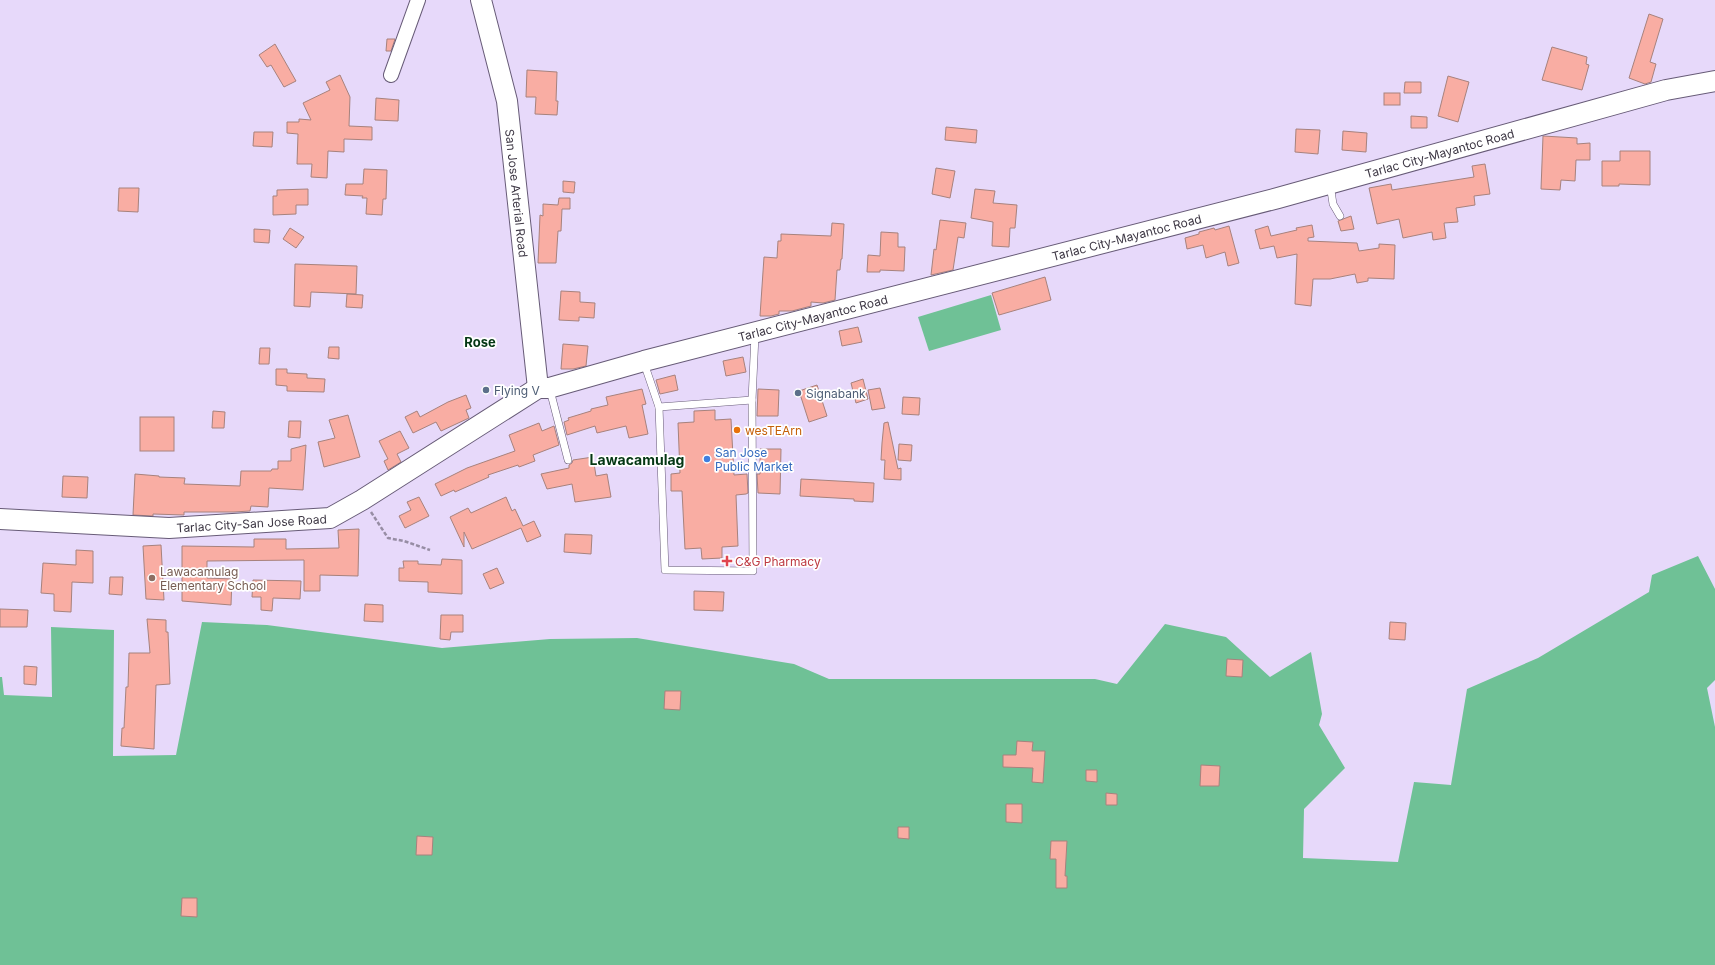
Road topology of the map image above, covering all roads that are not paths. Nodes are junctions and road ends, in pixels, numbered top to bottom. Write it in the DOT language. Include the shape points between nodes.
graph roads {
  1 [pos="418,0"];
  2 [pos="481,0"];
  3 [pos="391,75"];
  4 [pos="1715,81"];
  5 [pos="1330,184"];
  6 [pos="1340,216"];
  7 [pos="755,333"];
  8 [pos="644,361"];
  9 [pos="543,388"];
  10 [pos="752,400"];
  11 [pos="659,407"];
  12 [pos="568,460"];
  13 [pos="0,519"];
  1 -- 3 [label="street"];
  2 -- 9 [label="main road, San Jose Arterial Road" via="507,101"];
  4 -- 5 [label="main road, Tarlac City-Mayantoc Road" via="1659,92"];
  5 -- 6 [label="lane" via="1333,204"];
  5 -- 7 [label="main road, Tarlac City-Mayantoc Road"];
  7 -- 8 [label="main road, Tarlac City-Mayantoc Road"];
  7 -- 10 [label="lane"];
  8 -- 9 [label="main road, Tarlac City-Mayantoc Road"];
  8 -- 11 [label="lane"];
  9 -- 12 [label="lane"];
  9 -- 13 [label="main road, Tarlac City-San Jose Road" via="330,518 169,528"];
  10 -- 11 [label="lane"];
  10 -- 11 [label="lane" via="753,571 665,570"];
}
